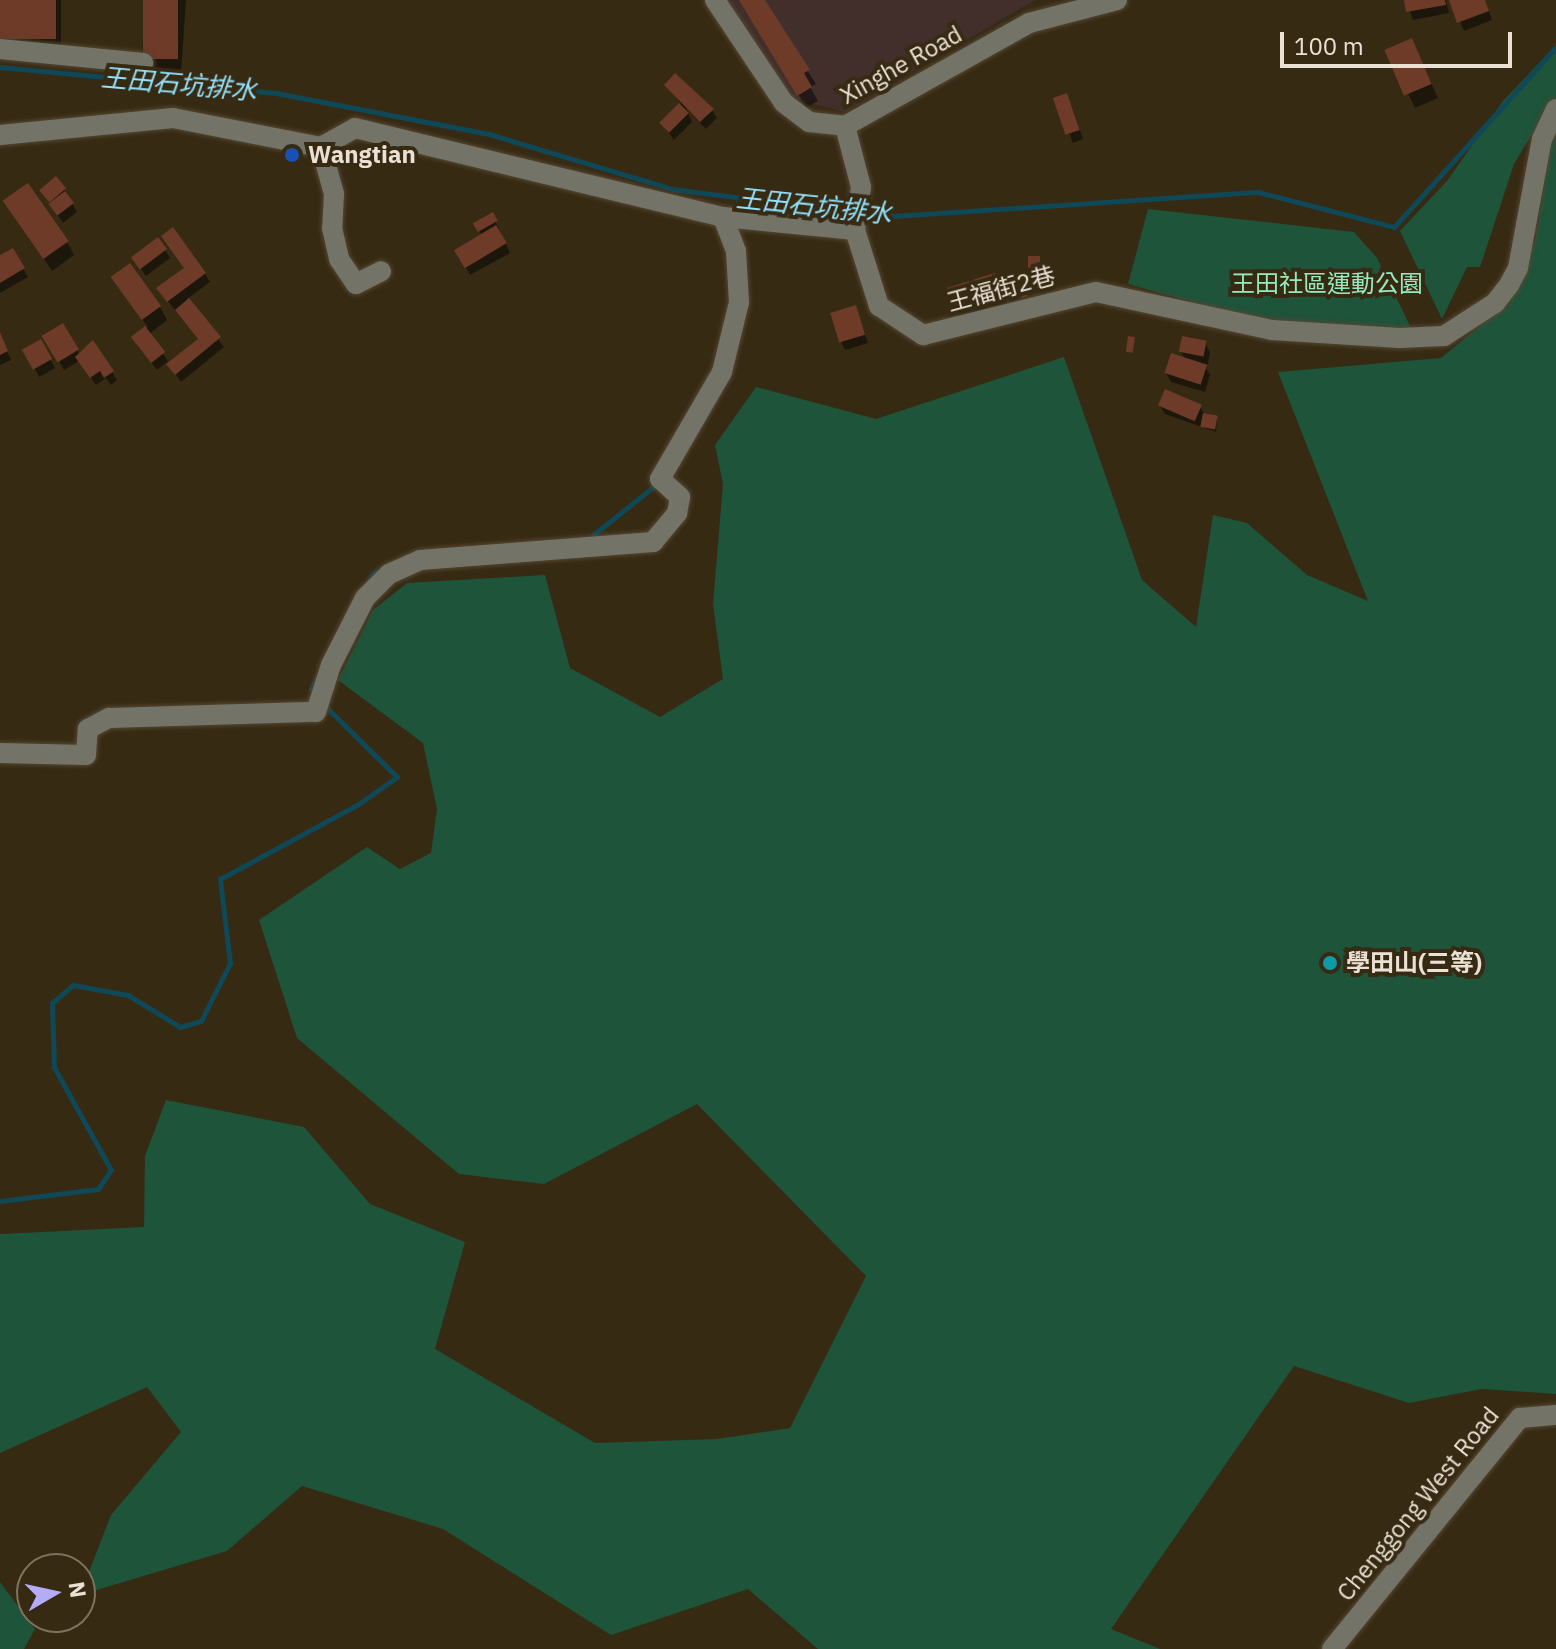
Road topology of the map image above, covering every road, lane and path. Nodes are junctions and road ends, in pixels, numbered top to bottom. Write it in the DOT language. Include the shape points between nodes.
graph roads {
  1 [pos="715,0"];
  2 [pos="1117,0"];
  3 [pos="0,49"];
  4 [pos="143,63"];
  5 [pos="1556,109"];
  6 [pos="845,126"];
  7 [pos="0,135"];
  8 [pos="321,147"];
  9 [pos="734,218"];
  10 [pos="855,230"];
  11 [pos="381,271"];
  12 [pos="0,753"];
  13 [pos="1556,1415"];
  14 [pos="1332,1649"];
  1 -- 6 [label="street, Xinghe Road" via="784,103 809,122"];
  2 -- 6 [label="street, Xinghe Road" via="1029,23"];
  3 -- 4 [label="street"];
  5 -- 10 [label="street, 王福街2巷" via="1542,139 1518,268 1495,303 1444,336 1272,330 1096,292 923,335 879,306"];
  6 -- 10 [label="street" via="861,187"];
  7 -- 8 [label="street" via="173,118"];
  8 -- 9 [label="street" via="355,128"];
  8 -- 11 [label="street" via="334,194 332,228 339,259 356,284"];
  9 -- 10 [label="street"];
  9 -- 12 [label="street" via="739,302 722,372 660,479 680,497 677,513 653,542 420,560 389,574 365,598 331,665 316,712 109,718 88,729 86,755"];
  13 -- 14 [label="street, Chenggong West Road" via="1520,1418"];
}
